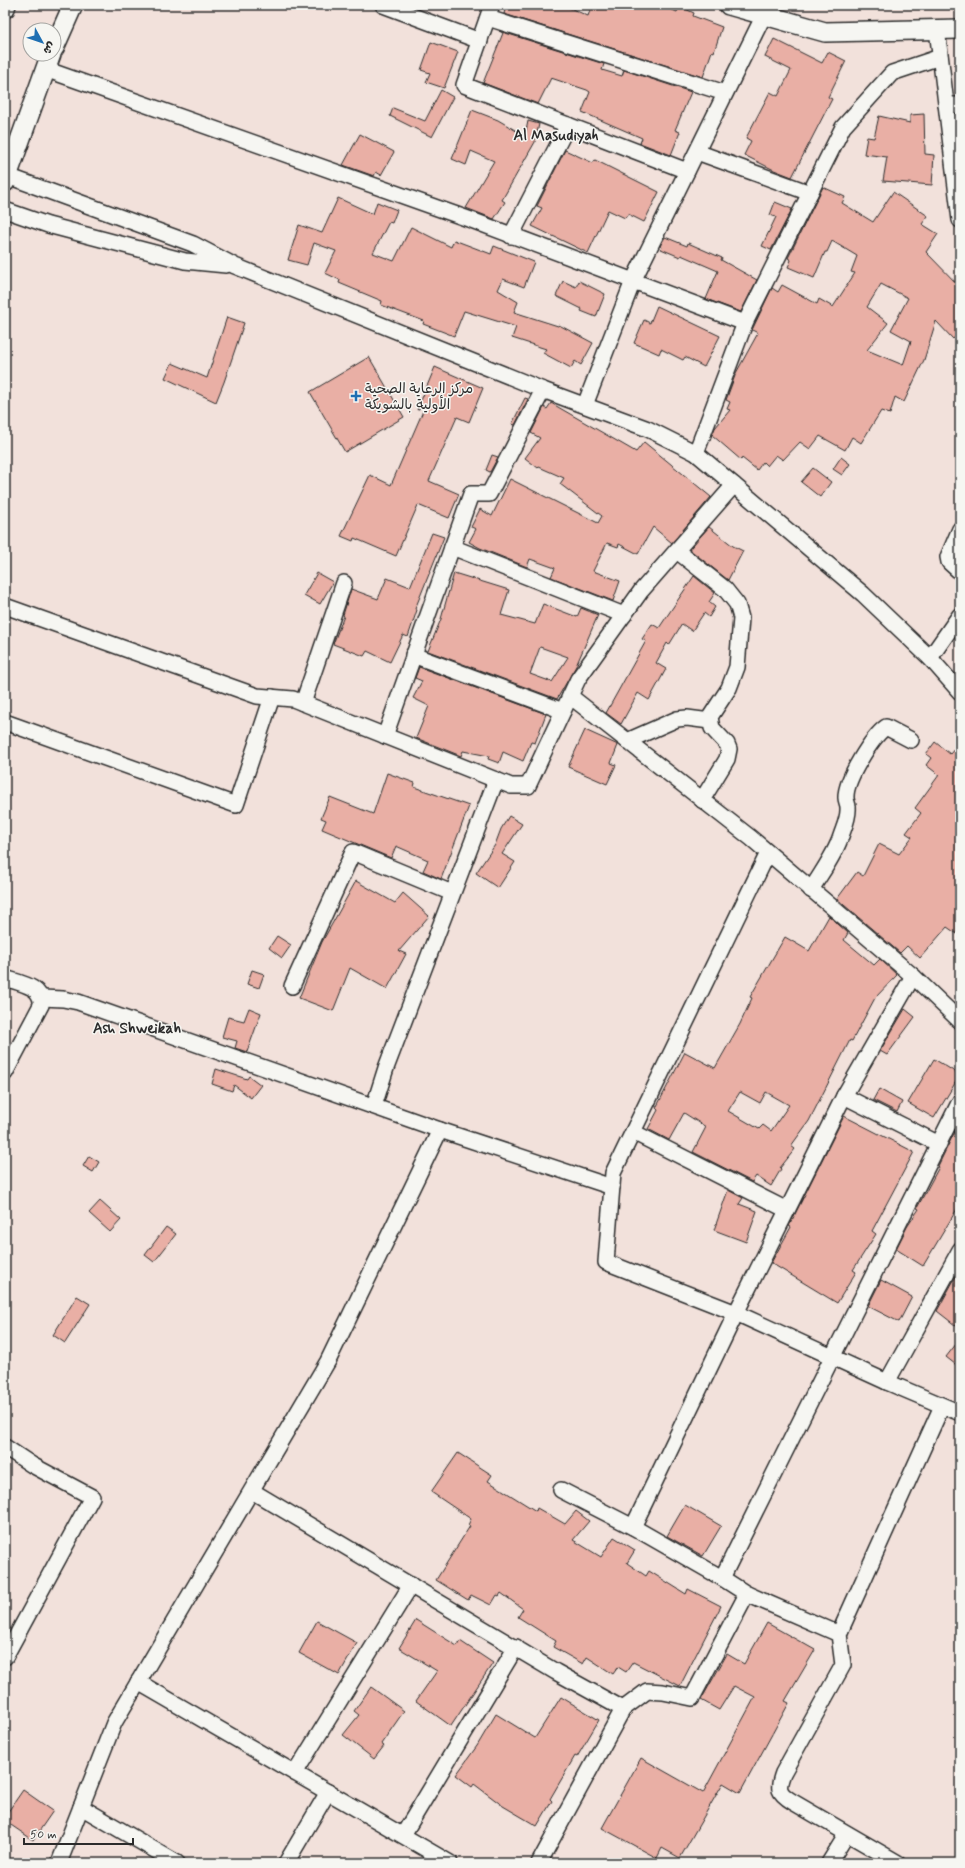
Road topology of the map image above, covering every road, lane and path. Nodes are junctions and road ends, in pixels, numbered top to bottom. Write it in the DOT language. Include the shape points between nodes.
graph roads {
  1 [pos="6,5"];
  2 [pos="73,5"];
  3 [pos="383,5"];
  4 [pos="729,5"];
  5 [pos="5,8"];
  6 [pos="490,12"];
  7 [pos="764,15"];
  8 [pos="937,29"];
  9 [pos="960,29"];
  10 [pos="62,30"];
  11 [pos="480,41"];
  12 [pos="940,57"];
  13 [pos="48,62"];
  14 [pos="725,93"];
  15 [pos="953,105"];
  16 [pos="568,125"];
  17 [pos="697,152"];
  18 [pos="687,171"];
  19 [pos="6,178"];
  20 [pos="810,193"];
  21 [pos="5,210"];
  22 [pos="960,220"];
  23 [pos="511,236"];
  24 [pos="235,266"];
  25 [pos="633,281"];
  26 [pos="745,324"];
  27 [pos="543,390"];
  28 [pos="585,405"];
  29 [pos="696,454"];
  30 [pos="734,485"];
  31 [pos="960,529"];
  32 [pos="452,547"];
  33 [pos="677,551"];
  34 [pos="960,572"];
  35 [pos="344,582"];
  36 [pos="5,606"];
  37 [pos="624,615"];
  38 [pos="960,615"];
  39 [pos="413,655"];
  40 [pos="930,658"];
  41 [pos="960,692"];
  42 [pos="570,696"];
  43 [pos="272,697"];
  44 [pos="303,703"];
  45 [pos="563,711"];
  46 [pos="710,721"];
  47 [pos="5,722"];
  48 [pos="385,736"];
  49 [pos="911,740"];
  50 [pos="627,741"];
  51 [pos="496,780"];
  52 [pos="702,800"];
  53 [pos="768,853"];
  54 [pos="811,890"];
  55 [pos="452,893"];
  56 [pos="912,976"];
  57 [pos="5,978"];
  58 [pos="292,986"];
  59 [pos="42,998"];
  60 [pos="960,1021"];
  61 [pos="5,1073"];
  62 [pos="844,1096"];
  63 [pos="960,1102"];
  64 [pos="374,1106"];
  65 [pos="440,1130"];
  66 [pos="633,1132"];
  67 [pos="939,1144"];
  68 [pos="612,1188"];
  69 [pos="787,1210"];
  70 [pos="960,1250"];
  71 [pos="736,1313"];
  72 [pos="832,1357"];
  73 [pos="887,1382"];
  74 [pos="942,1406"];
  75 [pos="960,1413"];
  76 [pos="5,1447"];
  77 [pos="561,1490"];
  78 [pos="252,1491"];
  79 [pos="633,1527"];
  80 [pos="722,1578"];
  81 [pos="411,1585"];
  82 [pos="747,1594"];
  83 [pos="839,1634"];
  84 [pos="516,1647"];
  85 [pos="5,1658"];
  86 [pos="138,1682"];
  87 [pos="623,1709"];
  88 [pos="295,1773"];
  89 [pos="328,1792"];
  90 [pos="81,1807"];
  91 [pos="847,1834"];
  92 [pos="403,1835"];
  93 [pos="59,1863"];
  94 [pos="177,1863"];
  95 [pos="286,1863"];
  96 [pos="450,1863"];
  97 [pos="539,1863"];
  98 [pos="829,1863"];
  99 [pos="898,1863"];
  1 -- 5 [label="main road"];
  2 -- 10 [label="main road"];
  3 -- 11 [label="street"];
  4 -- 7 [label="main road"];
  6 -- 11 [label="street"];
  6 -- 14 [label="street"];
  7 -- 8 [label="main road" via="825,32"];
  7 -- 14 [label="street"];
  8 -- 9 [label="main road"];
  8 -- 12 [label="street"];
  11 -- 16 [label="street" via="464,85"];
  12 -- 15 [label="street"];
  12 -- 20 [label="street" via="892,73 843,127"];
  13 -- 19 [label="main road"];
  13 -- 23 [label="street"];
  14 -- 17 [label="street"];
  15 -- 22 [label="street"];
  16 -- 18 [label="street"];
  16 -- 23 [label="street"];
  17 -- 18 [label="street"];
  17 -- 20 [label="street"];
  18 -- 25 [label="street"];
  19 -- 24 [label="street" via="193,244"];
  20 -- 26 [label="street"];
  21 -- 24 [label="street" via="48,225 185,261"];
  23 -- 25 [label="street"];
  24 -- 27 [label="street"];
  25 -- 26 [label="street"];
  25 -- 28 [label="street"];
  26 -- 29 [label="street"];
  27 -- 28 [label="street"];
  27 -- 32 [label="street" via="489,494 471,494"];
  28 -- 29 [label="street" via="648,429"];
  29 -- 30 [label="street"];
  30 -- 33 [label="street"];
  30 -- 40 [label="street" via="863,594"];
  31 -- 34 [label="street" via="948,557 949,562"];
  32 -- 37 [label="street"];
  32 -- 39 [label="street"];
  33 -- 37 [label="street" via="641,591"];
  33 -- 46 [label="street" via="725,589 737,604 741,618 737,667 729,688 715,708"];
  35 -- 44 [label="street"];
  36 -- 43 [label="street" via="257,696"];
  37 -- 42 [label="street" via="578,679"];
  38 -- 40 [label="street"];
  39 -- 45 [label="street"];
  39 -- 48 [label="street"];
  40 -- 41 [label="street"];
  42 -- 45 [label="street"];
  42 -- 50 [label="street"];
  43 -- 44 [label="street" via="293,699"];
  43 -- 47 [label="street" via="236,805"];
  44 -- 48 [label="street"];
  45 -- 51 [label="street" via="528,786 511,786"];
  46 -- 50 [label="street" via="677,719"];
  46 -- 52 [label="street" via="712,728 729,749 727,759"];
  48 -- 51 [label="street"];
  49 -- 54 [label="street" via="886,727 870,744 856,766 847,788 847,817 840,839"];
  50 -- 52 [label="street"];
  51 -- 55 [label="street"];
  52 -- 53 [label="street"];
  53 -- 54 [label="street"];
  53 -- 66 [label="street"];
  54 -- 56 [label="street"];
  55 -- 58 [label="street" via="353,852"];
  55 -- 64 [label="street"];
  56 -- 60 [label="street"];
  56 -- 62 [label="street"];
  57 -- 59 [label="street" via="34,989"];
  59 -- 61 [label="street" via="41,1005"];
  59 -- 64 [label="street" via="78,1002"];
  62 -- 67 [label="street"];
  62 -- 69 [label="street"];
  63 -- 67 [label="street"];
  64 -- 65 [label="street"];
  65 -- 68 [label="street"];
  65 -- 78 [label="street" via="328,1361"];
  66 -- 68 [label="street" via="613,1173"];
  66 -- 69 [label="street"];
  67 -- 72 [label="street"];
  68 -- 71 [label="street" via="606,1262"];
  69 -- 71 [label="street"];
  70 -- 73 [label="street"];
  71 -- 72 [label="street"];
  71 -- 79 [label="street"];
  72 -- 73 [label="street"];
  72 -- 80 [label="street"];
  73 -- 74 [label="street"];
  74 -- 75 [label="street"];
  74 -- 83 [label="street"];
  76 -- 85 [label="street" via="32,1465 92,1497"];
  77 -- 79 [label="street"];
  78 -- 81 [label="street"];
  78 -- 86 [label="street"];
  79 -- 80 [label="street"];
  80 -- 82 [label="street"];
  81 -- 84 [label="street"];
  81 -- 88 [label="street"];
  82 -- 83 [label="street"];
  82 -- 87 [label="street" via="692,1698 647,1691"];
  83 -- 91 [label="street" via="843,1665 779,1784 784,1796"];
  84 -- 87 [label="street"];
  84 -- 92 [label="street"];
  86 -- 88 [label="street"];
  86 -- 90 [label="street" via="114,1723"];
  87 -- 97 [label="street"];
  88 -- 89 [label="street"];
  89 -- 92 [label="street"];
  89 -- 95 [label="street"];
  90 -- 93 [label="street"];
  90 -- 94 [label="street"];
  91 -- 98 [label="street"];
  91 -- 99 [label="street"];
  92 -- 96 [label="street"];
}
